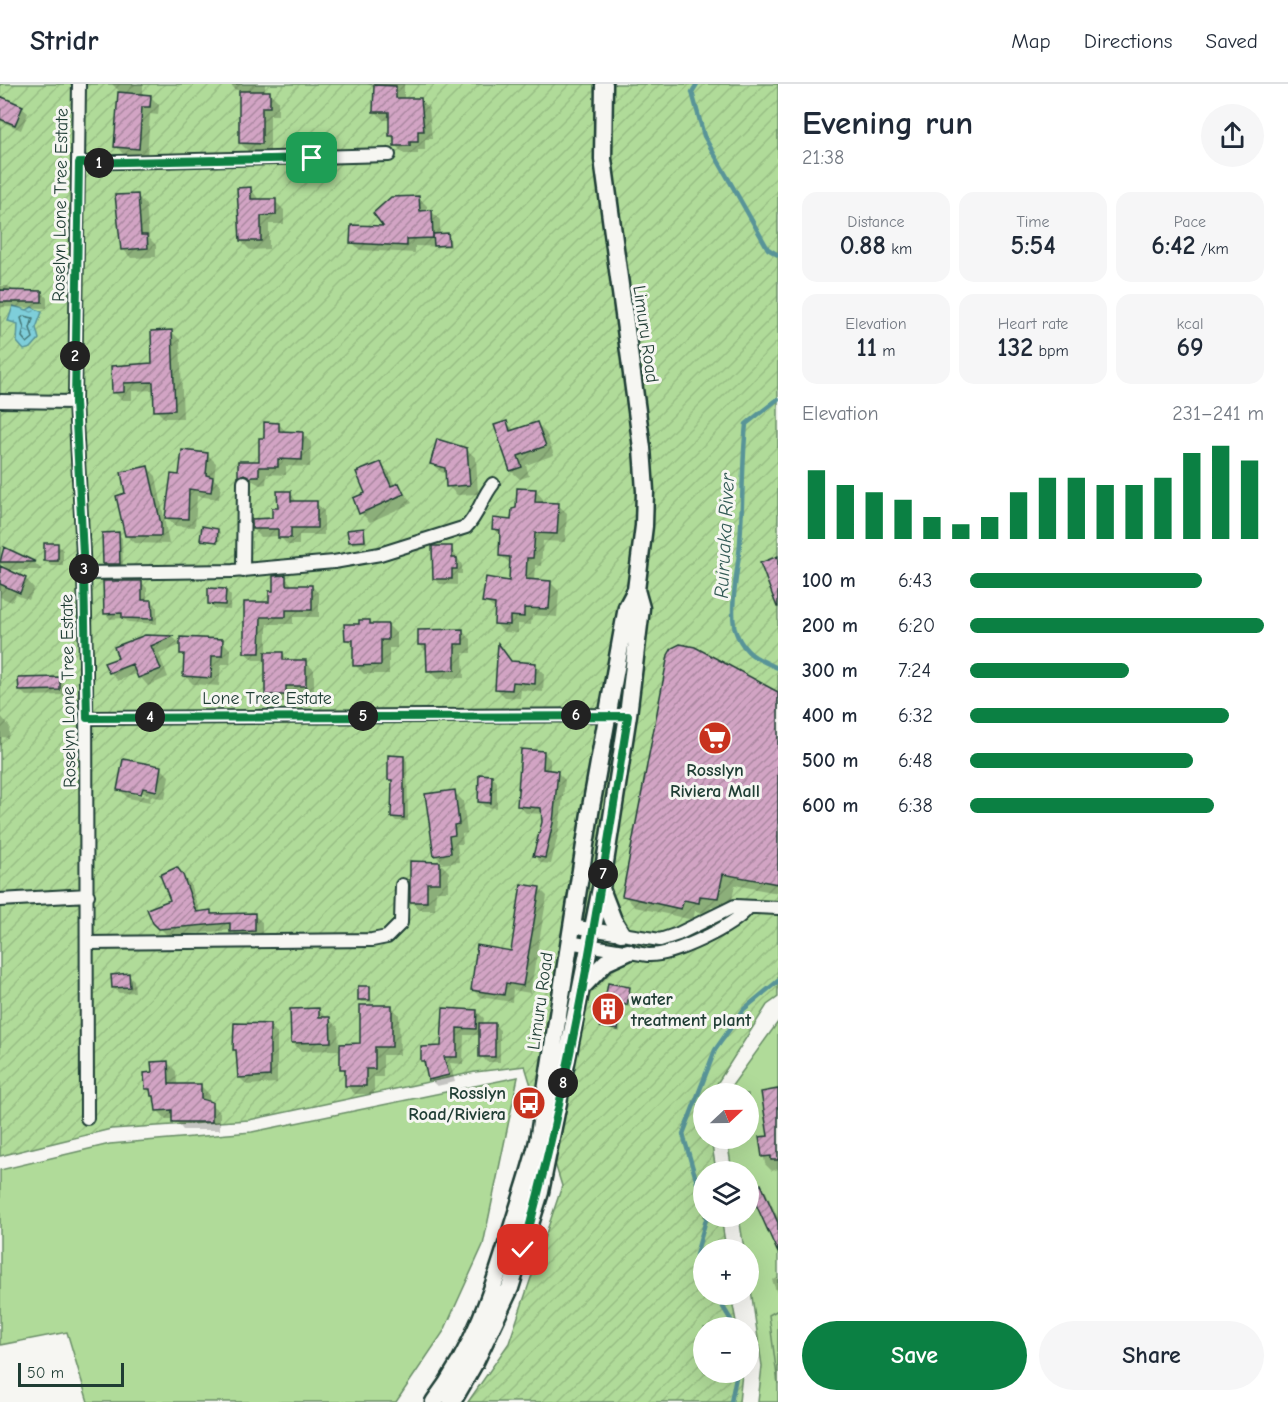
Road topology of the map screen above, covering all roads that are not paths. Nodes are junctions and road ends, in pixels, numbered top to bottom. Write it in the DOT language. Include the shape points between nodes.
graph roads {
  1 [pos="80,84"];
  2 [pos="604,84"];
  3 [pos="389,156"];
  4 [pos="79,163"];
  5 [pos="0,401"];
  6 [pos="75,402"];
  7 [pos="244,482"];
  8 [pos="493,484"];
  9 [pos="243,571"];
  10 [pos="84,573"];
  11 [pos="636,590"];
  12 [pos="608,714"];
  13 [pos="628,716"];
  14 [pos="87,718"];
  15 [pos="402,885"];
  16 [pos="601,888"];
  17 [pos="88,895"];
  18 [pos="0,900"];
  19 [pos="748,908"];
  20 [pos="778,908"];
  21 [pos="594,928"];
  22 [pos="621,933"];
  23 [pos="570,934"];
  24 [pos="87,943"];
  25 [pos="591,946"];
  26 [pos="628,952"];
  27 [pos="583,986"];
  28 [pos="87,1118"];
  29 [pos="434,1402"];
  30 [pos="452,1402"];
  1 -- 4 [label="street, Roselyn Lone Tree Estate"];
  2 -- 11 [label="main road, Limuru Road" via="603,159 642,447 644,526"];
  3 -- 4 [label="street"];
  4 -- 6 [label="street, Roselyn Lone Tree Estate"];
  5 -- 6 [label="street"];
  6 -- 10 [label="street, Roselyn Lone Tree Estate"];
  7 -- 9 [label="street"];
  8 -- 9 [label="street" via="483,496 473,521 453,532 380,554"];
  9 -- 10 [label="street"];
  10 -- 14 [label="street, Roselyn Lone Tree Estate"];
  11 -- 12 [label="main road, Limuru Road" via="627,607"];
  11 -- 13 [label="main road, Limuru Road" via="642,608"];
  12 -- 13 [label="street, Lone Tree Estate"];
  12 -- 14 [label="street, Lone Tree Estate"];
  12 -- 23 [label="main road, Limuru Road"];
  13 -- 16 [label="main road, Limuru Road"];
  14 -- 17 [label="street, Roselyn Lone Tree Estate"];
  15 -- 24 [label="street" via="401,923 387,937 372,940"];
  16 -- 21 [label="main road, Limuru Road"];
  16 -- 22 [label="main road"];
  17 -- 18 [label="street"];
  17 -- 24 [label="street, Roselyn Lone Tree Estate"];
  19 -- 20 [label="street"];
  19 -- 22 [label="street" via="735,906 666,939"];
  19 -- 26 [label="street" via="740,918 667,953 653,956"];
  21 -- 22 [label="street"];
  21 -- 23 [label="street"];
  21 -- 25 [label="main road, Limuru Road"];
  23 -- 25 [label="street"];
  23 -- 29 [label="main road, Limuru Road" via="538,1141 526,1190 493,1291 468,1351"];
  24 -- 28 [label="street, Roselyn Lone Tree Estate"];
  25 -- 26 [label="street"];
  25 -- 27 [label="main road, Limuru Road"];
  26 -- 27 [label="main road" via="606,962"];
  27 -- 30 [label="main road, Limuru Road" via="540,1192 523,1250 510,1288"];
}
